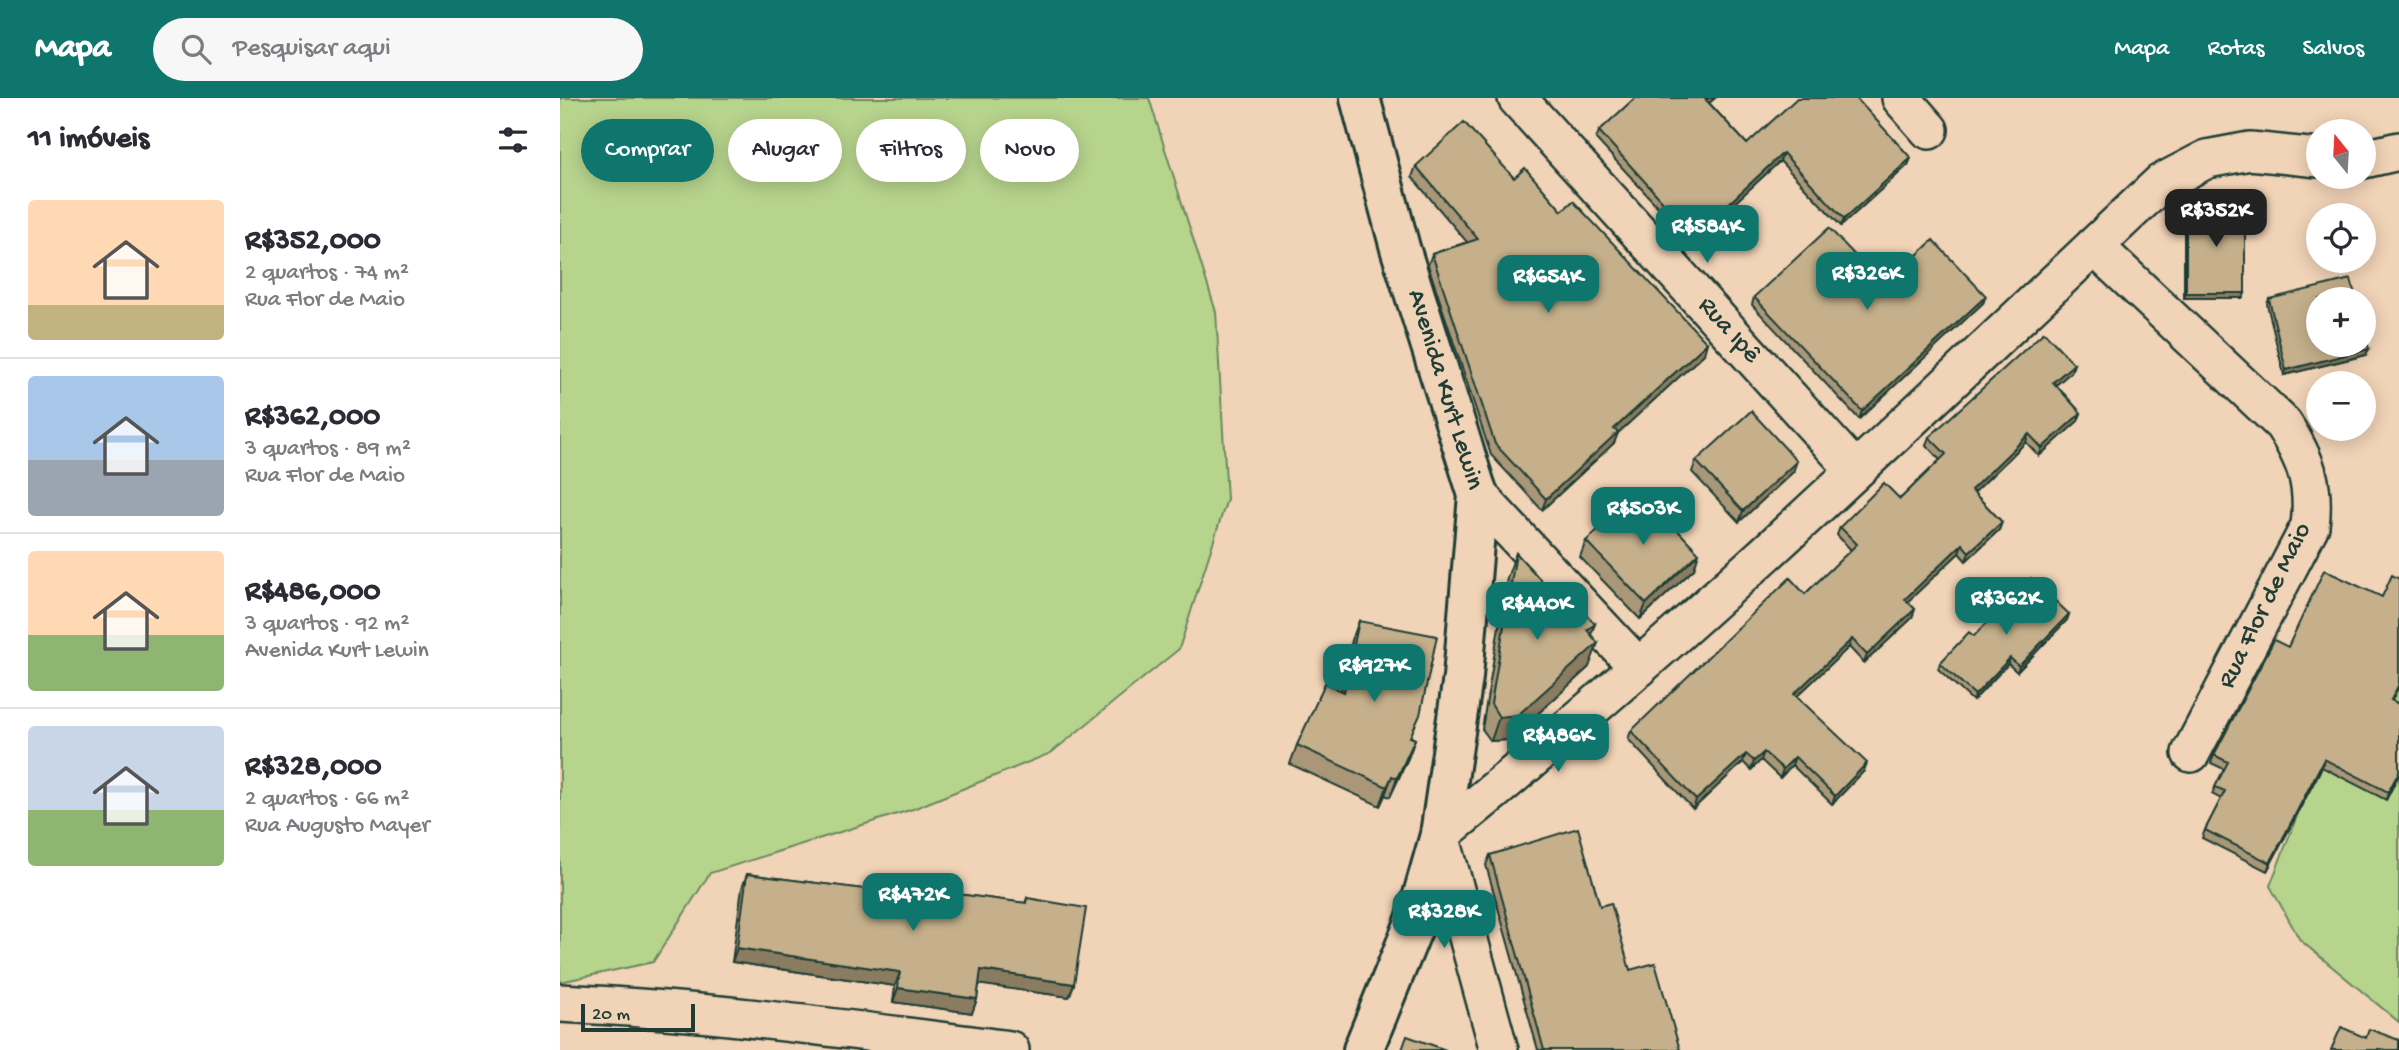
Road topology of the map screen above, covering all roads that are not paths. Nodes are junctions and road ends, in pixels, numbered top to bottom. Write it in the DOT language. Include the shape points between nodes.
graph roads {
  1 [pos="1360,98"];
  2 [pos="1517,98"];
  3 [pos="1901,98"];
  4 [pos="1929,130"];
  5 [pos="2399,151"];
  6 [pos="2376,156"];
  7 [pos="2306,157"];
  8 [pos="2094,246"];
  9 [pos="1855,470"];
  10 [pos="1478,495"];
  11 [pos="1639,668"];
  12 [pos="2191,753"];
  13 [pos="1440,835"];
  14 [pos="560,1003"];
  15 [pos="1010,1050"];
  16 [pos="1363,1050"];
  17 [pos="1499,1050"];
  1 -- 10 [label="main road, Avenida Kurt Lewin" via="1400,248"];
  2 -- 9 [label="street, Rua Ipê"];
  3 -- 4 [label="street"];
  5 -- 6 [label="street"];
  7 -- 8 [label="street" via="2250,151 2207,159 2161,183"];
  8 -- 9 [label="street"];
  8 -- 12 [label="street, Rua Flor de Maio" via="2283,424 2298,446 2314,496 2310,526"];
  9 -- 11 [label="street"];
  10 -- 11 [label="street"];
  10 -- 13 [label="main road, Avenida Kurt Lewin" via="1463,677"];
  11 -- 13 [label="street"];
  13 -- 16 [label="main road, Avenida Kurt Lewin" via="1416,920"];
  13 -- 17 [label="street"];
  14 -- 15 [label="street" via="784,1021"];
}
